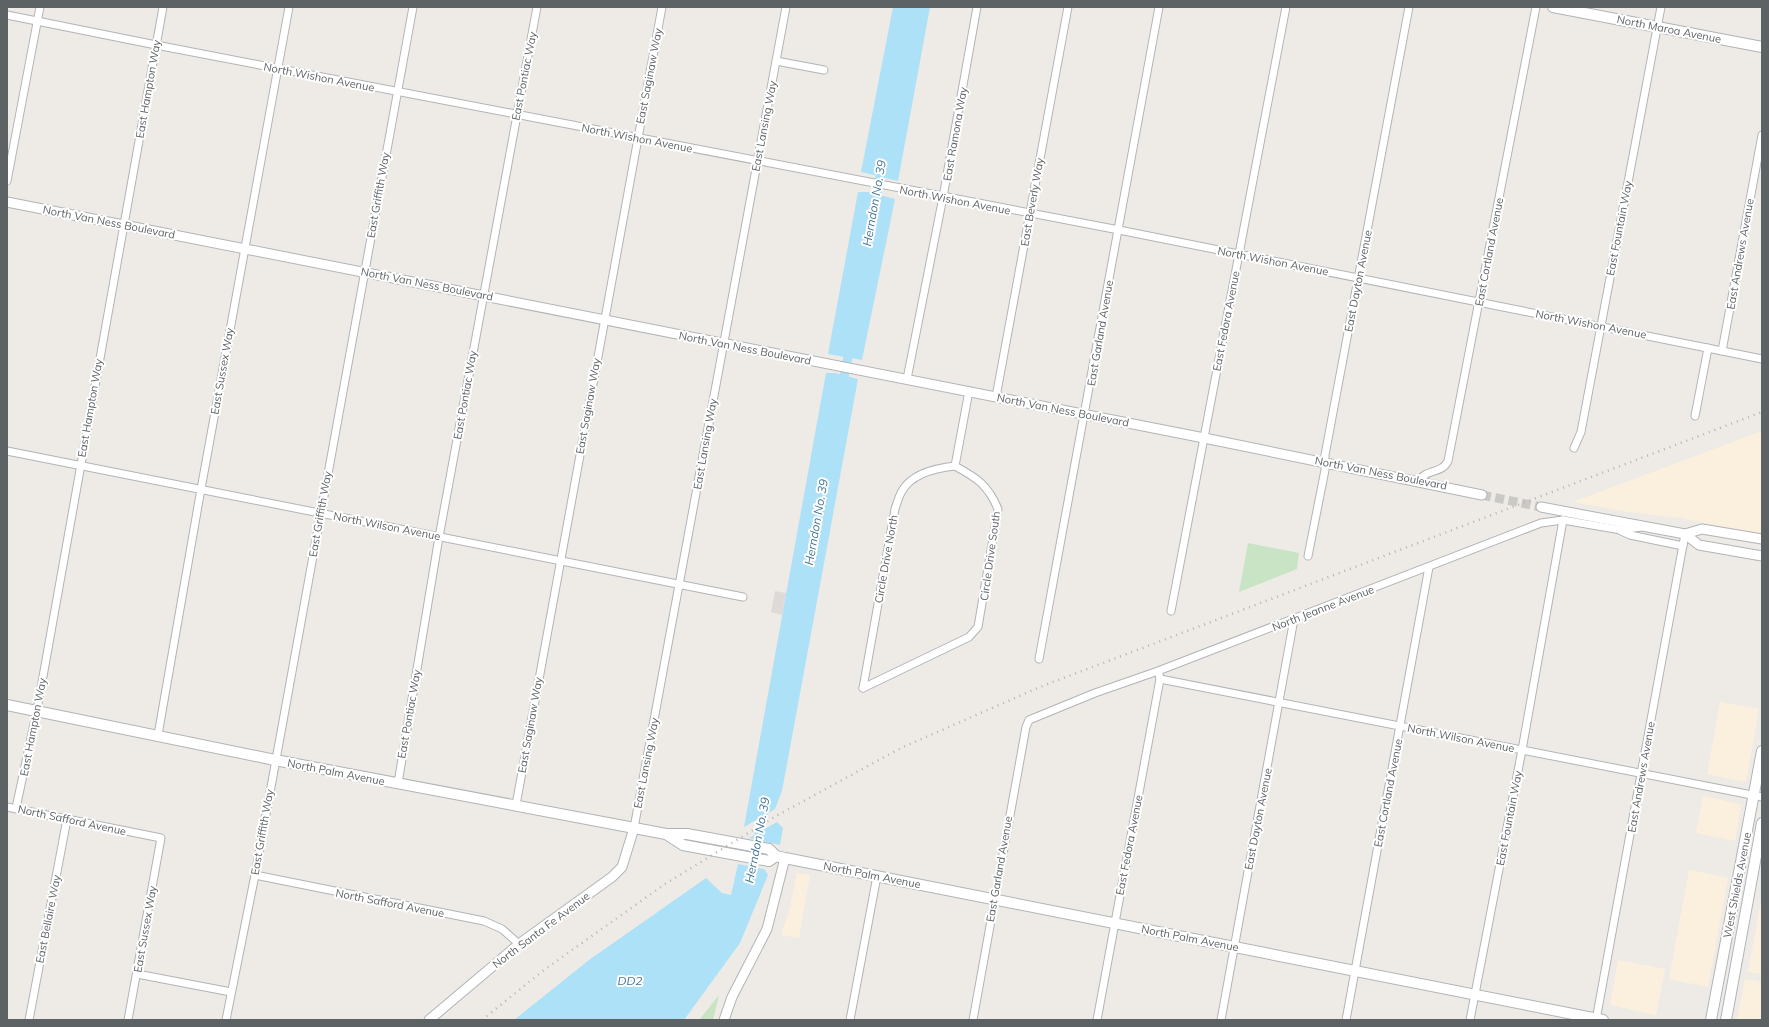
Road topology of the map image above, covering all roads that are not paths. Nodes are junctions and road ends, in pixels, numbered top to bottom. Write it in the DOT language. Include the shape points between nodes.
graph roads {
  1 [pos="40,7"];
  2 [pos="164,7"];
  3 [pos="289,7"];
  4 [pos="413,7"];
  5 [pos="537,7"];
  6 [pos="662,7"];
  7 [pos="786,7"];
  8 [pos="977,7"];
  9 [pos="1068,7"];
  10 [pos="1160,7"];
  11 [pos="1286,7"];
  12 [pos="1409,7"];
  13 [pos="1536,7"];
  14 [pos="1553,7"];
  15 [pos="1661,7"];
  16 [pos="7,15"];
  17 [pos="37,21"];
  18 [pos="1657,27"];
  19 [pos="156,45"];
  20 [pos="1762,47"];
  21 [pos="776,61"];
  22 [pos="277,68"];
  23 [pos="824,70"];
  24 [pos="396,92"];
  25 [pos="517,115"];
  26 [pos="1762,134"];
  27 [pos="638,137"];
  28 [pos="757,161"];
  29 [pos="7,181"];
  30 [pos="943,197"];
  31 [pos="7,202"];
  32 [pos="1030,214"];
  33 [pos="124,225"];
  34 [pos="1119,230"];
  35 [pos="244,249"];
  36 [pos="1239,254"];
  37 [pos="364,272"];
  38 [pos="1358,278"];
  39 [pos="483,295"];
  40 [pos="1479,302"];
  41 [pos="604,320"];
  42 [pos="1601,326"];
  43 [pos="723,343"];
  44 [pos="1708,348"];
  45 [pos="1722,351"];
  46 [pos="1762,359"];
  47 [pos="907,379"];
  48 [pos="969,391"];
  49 [pos="996,396"];
  50 [pos="1085,415"];
  51 [pos="1695,416"];
  52 [pos="1204,438"];
  53 [pos="1574,448"];
  54 [pos="7,451"];
  55 [pos="1325,462"];
  56 [pos="80,466"];
  57 [pos="955,466"];
  58 [pos="1419,481"];
  59 [pos="200,489"];
  60 [pos="1482,495"];
  61 [pos="1541,507"];
  62 [pos="320,513"];
  63 [pos="1563,520"];
  64 [pos="1645,527"];
  65 [pos="1621,530"];
  66 [pos="1686,534"];
  67 [pos="439,537"];
  68 [pos="1762,539"];
  69 [pos="1683,546"];
  70 [pos="1308,556"];
  71 [pos="1762,556"];
  72 [pos="559,561"];
  73 [pos="1429,567"];
  74 [pos="680,585"];
  75 [pos="743,597"];
  76 [pos="1171,611"];
  77 [pos="1294,619"];
  78 [pos="1039,659"];
  79 [pos="1158,671"];
  80 [pos="1160,679"];
  81 [pos="863,688"];
  82 [pos="1279,703"];
  83 [pos="7,705"];
  84 [pos="37,710"];
  85 [pos="1029,720"];
  86 [pos="1400,726"];
  87 [pos="158,735"];
  88 [pos="1522,750"];
  89 [pos="1762,751"];
  90 [pos="275,760"];
  91 [pos="1642,772"];
  92 [pos="398,783"];
  93 [pos="1758,796"];
  94 [pos="516,805"];
  95 [pos="7,807"];
  96 [pos="16,808"];
  97 [pos="67,819"];
  98 [pos="1762,823"];
  99 [pos="634,828"];
  100 [pos="666,834"];
  101 [pos="161,838"];
  102 [pos="777,855"];
  103 [pos="254,875"];
  104 [pos="877,876"];
  105 [pos="994,899"];
  106 [pos="1114,923"];
  107 [pos="519,944"];
  108 [pos="1234,947"];
  109 [pos="1355,970"];
  110 [pos="137,974"];
  111 [pos="231,992"];
  112 [pos="1475,994"];
  113 [pos="29,1020"];
  114 [pos="128,1020"];
  115 [pos="226,1020"];
  116 [pos="429,1020"];
  117 [pos="724,1020"];
  118 [pos="850,1020"];
  119 [pos="973,1020"];
  120 [pos="1097,1020"];
  121 [pos="1221,1020"];
  122 [pos="1346,1020"];
  123 [pos="1470,1020"];
  124 [pos="1598,1020"];
  125 [pos="1712,1020"];
  126 [pos="1726,1020"];
  1 -- 17 [label="street"];
  2 -- 19 [label="street, East Hampton Way"];
  3 -- 22 [label="street, East Sussex Way"];
  4 -- 24 [label="street, East Griffith Way"];
  5 -- 25 [label="street, East Pontiac Way"];
  6 -- 27 [label="street, East Saginaw Way"];
  7 -- 21 [label="street, East Lansing Way"];
  8 -- 30 [label="street, East Ramona Way"];
  9 -- 32 [label="street, East Beverly Way"];
  10 -- 34 [label="street, East Garland Avenue"];
  11 -- 36 [label="street, East Fedora Avenue"];
  12 -- 38 [label="street, East Dayton Avenue"];
  13 -- 40 [label="street, East Cortland Avenue"];
  14 -- 18 [label="main road, North Maroa Avenue"];
  15 -- 18 [label="street, East Fountain Way"];
  16 -- 17 [label="street, North Wishon Avenue"];
  17 -- 19 [label="street, North Wishon Avenue"];
  17 -- 29 [label="street"];
  18 -- 20 [label="main road, North Maroa Avenue"];
  18 -- 42 [label="street, East Fountain Way"];
  19 -- 22 [label="street, North Wishon Avenue"];
  19 -- 33 [label="street, East Hampton Way"];
  21 -- 23 [label="street"];
  21 -- 28 [label="street, East Lansing Way"];
  22 -- 24 [label="street, North Wishon Avenue"];
  22 -- 35 [label="street, East Sussex Way"];
  24 -- 25 [label="street, North Wishon Avenue"];
  24 -- 37 [label="street, East Griffith Way"];
  25 -- 27 [label="street, North Wishon Avenue"];
  25 -- 39 [label="street, East Pontiac Way"];
  26 -- 45 [label="street, East Andrews Avenue"];
  27 -- 28 [label="street, North Wishon Avenue"];
  27 -- 41 [label="street, East Saginaw Way"];
  28 -- 30 [label="street, North Wishon Avenue"];
  28 -- 43 [label="street, East Lansing Way"];
  30 -- 32 [label="street, North Wishon Avenue"];
  30 -- 47 [label="street, East Ramona Way"];
  31 -- 33 [label="street, North Van Ness Boulevard"];
  32 -- 34 [label="street, North Wishon Avenue"];
  32 -- 49 [label="street, East Beverly Way"];
  33 -- 35 [label="street, North Van Ness Boulevard"];
  33 -- 56 [label="street, East Hampton Way"];
  34 -- 36 [label="street, North Wishon Avenue"];
  34 -- 50 [label="street, East Garland Avenue"];
  35 -- 37 [label="street, North Van Ness Boulevard"];
  35 -- 59 [label="street, East Sussex Way"];
  36 -- 38 [label="street, North Wishon Avenue"];
  36 -- 52 [label="street, East Fedora Avenue"];
  37 -- 39 [label="street, North Van Ness Boulevard"];
  37 -- 62 [label="street, East Griffith Way"];
  38 -- 40 [label="street, North Wishon Avenue"];
  38 -- 55 [label="street, East Dayton Avenue"];
  39 -- 41 [label="street, North Van Ness Boulevard"];
  39 -- 67 [label="street, East Pontiac Way"];
  40 -- 42 [label="street, North Wishon Avenue"];
  40 -- 58 [label="street, East Cortland Avenue" via="1448,461 1445,467 1425,474"];
  41 -- 43 [label="street, North Van Ness Boulevard"];
  41 -- 72 [label="street, East Saginaw Way"];
  42 -- 44 [label="street, North Wishon Avenue"];
  42 -- 53 [label="street, East Fountain Way" via="1581,432"];
  43 -- 47 [label="street, North Van Ness Boulevard"];
  43 -- 74 [label="street, East Lansing Way"];
  44 -- 45 [label="street, North Wishon Avenue"];
  44 -- 51 [label="street"];
  45 -- 46 [label="street, North Wishon Avenue"];
  47 -- 48 [label="street, North Van Ness Boulevard"];
  48 -- 49 [label="street, North Van Ness Boulevard"];
  48 -- 57 [label="street"];
  49 -- 50 [label="street, North Van Ness Boulevard"];
  50 -- 52 [label="street, North Van Ness Boulevard"];
  50 -- 78 [label="street, East Garland Avenue"];
  52 -- 55 [label="street, North Van Ness Boulevard"];
  52 -- 76 [label="street, East Fedora Avenue"];
  54 -- 56 [label="street, North Wilson Avenue"];
  55 -- 58 [label="street, North Van Ness Boulevard"];
  55 -- 70 [label="street, East Dayton Avenue"];
  56 -- 59 [label="street, North Wilson Avenue"];
  56 -- 84 [label="street, East Hampton Way"];
  57 -- 81 [label="street, Circle Drive North" via="937,468 919,475 903,490 895,509"];
  57 -- 81 [label="street, Circle Drive South" via="982,483 992,495 998,509 978,627 969,638"];
  58 -- 60 [label="street, North Van Ness Boulevard"];
  59 -- 62 [label="street, North Wilson Avenue"];
  59 -- 87 [label="street, East Sussex Way"];
  61 -- 64 [label="street"];
  62 -- 67 [label="street, North Wilson Avenue"];
  62 -- 90 [label="street, East Griffith Way"];
  63 -- 65 [label="street, North Jeanne Avenue"];
  63 -- 73 [label="street, North Jeanne Avenue" via="1541,523"];
  63 -- 88 [label="street, East Fountain Way"];
  64 -- 65 [label="street, North Jeanne Avenue"];
  64 -- 66 [label="street"];
  65 -- 69 [label="street, North Jeanne Avenue" via="1630,535"];
  66 -- 68 [label="street" via="1702,529"];
  66 -- 69 [label="street, East Andrews Avenue"];
  66 -- 71 [label="street" via="1699,545"];
  67 -- 72 [label="street, North Wilson Avenue"];
  67 -- 92 [label="street, East Pontiac Way"];
  69 -- 91 [label="street, East Andrews Avenue"];
  72 -- 74 [label="street, North Wilson Avenue"];
  72 -- 94 [label="street, East Saginaw Way"];
  73 -- 77 [label="street, North Jeanne Avenue"];
  73 -- 86 [label="street, East Cortland Avenue"];
  74 -- 75 [label="street, North Wilson Avenue"];
  74 -- 99 [label="street, East Lansing Way"];
  77 -- 79 [label="street, North Jeanne Avenue"];
  77 -- 82 [label="street, East Dayton Avenue"];
  79 -- 80 [label="street, East Fedora Avenue"];
  79 -- 85 [label="street, North Jeanne Avenue"];
  80 -- 82 [label="street, North Wilson Avenue"];
  80 -- 106 [label="street, East Fedora Avenue"];
  82 -- 86 [label="street, North Wilson Avenue"];
  82 -- 108 [label="street, East Dayton Avenue"];
  83 -- 84 [label="main road, North Palm Avenue"];
  84 -- 87 [label="main road, North Palm Avenue"];
  84 -- 96 [label="street, East Hampton Way"];
  85 -- 105 [label="street, East Garland Avenue"];
  86 -- 88 [label="street, North Wilson Avenue"];
  86 -- 109 [label="street, East Cortland Avenue"];
  87 -- 90 [label="main road, North Palm Avenue"];
  88 -- 91 [label="street, North Wilson Avenue"];
  88 -- 112 [label="street, East Fountain Way"];
  89 -- 93 [label="main road, West Shields Avenue"];
  90 -- 92 [label="main road, North Palm Avenue"];
  90 -- 103 [label="street, East Griffith Way"];
  91 -- 93 [label="street, North Wilson Avenue"];
  91 -- 124 [label="street, East Andrews Avenue"];
  92 -- 94 [label="main road, North Palm Avenue"];
  93 -- 125 [label="main road, West Shields Avenue"];
  94 -- 99 [label="main road, North Palm Avenue"];
  95 -- 96 [label="street, North Safford Avenue"];
  96 -- 97 [label="street, North Safford Avenue"];
  97 -- 101 [label="street, North Safford Avenue"];
  97 -- 113 [label="street, East Bellaire Way"];
  98 -- 126 [label="main road, West Shields Avenue"];
  99 -- 100 [label="main road, North Palm Avenue"];
  99 -- 107 [label="street, North Santa Fe Avenue" via="622,867 612,877"];
  100 -- 102 [label="main road, North Palm Avenue" via="687,834 745,845"];
  100 -- 102 [label="main road, North Palm Avenue" via="683,845 766,861"];
  101 -- 110 [label="street, East Sussex Way"];
  102 -- 104 [label="main road, North Palm Avenue"];
  102 -- 117 [label="street" via="767,928 732,997"];
  103 -- 107 [label="street, North Safford Avenue" via="484,921 502,929"];
  103 -- 111 [label="street, East Griffith Way"];
  104 -- 105 [label="main road, North Palm Avenue"];
  104 -- 118 [label="street"];
  105 -- 106 [label="main road, North Palm Avenue"];
  105 -- 119 [label="street, East Garland Avenue"];
  106 -- 108 [label="main road, North Palm Avenue"];
  106 -- 120 [label="street, East Fedora Avenue"];
  107 -- 116 [label="street, North Santa Fe Avenue"];
  108 -- 109 [label="main road, North Palm Avenue"];
  108 -- 121 [label="street, East Dayton Avenue"];
  109 -- 112 [label="main road, North Palm Avenue"];
  109 -- 122 [label="street, East Cortland Avenue"];
  110 -- 111 [label="street"];
  110 -- 114 [label="street, East Sussex Way"];
  111 -- 115 [label="street, East Griffith Way"];
  112 -- 123 [label="street, East Fountain Way"];
  112 -- 124 [label="main road, North Palm Avenue"];
}
